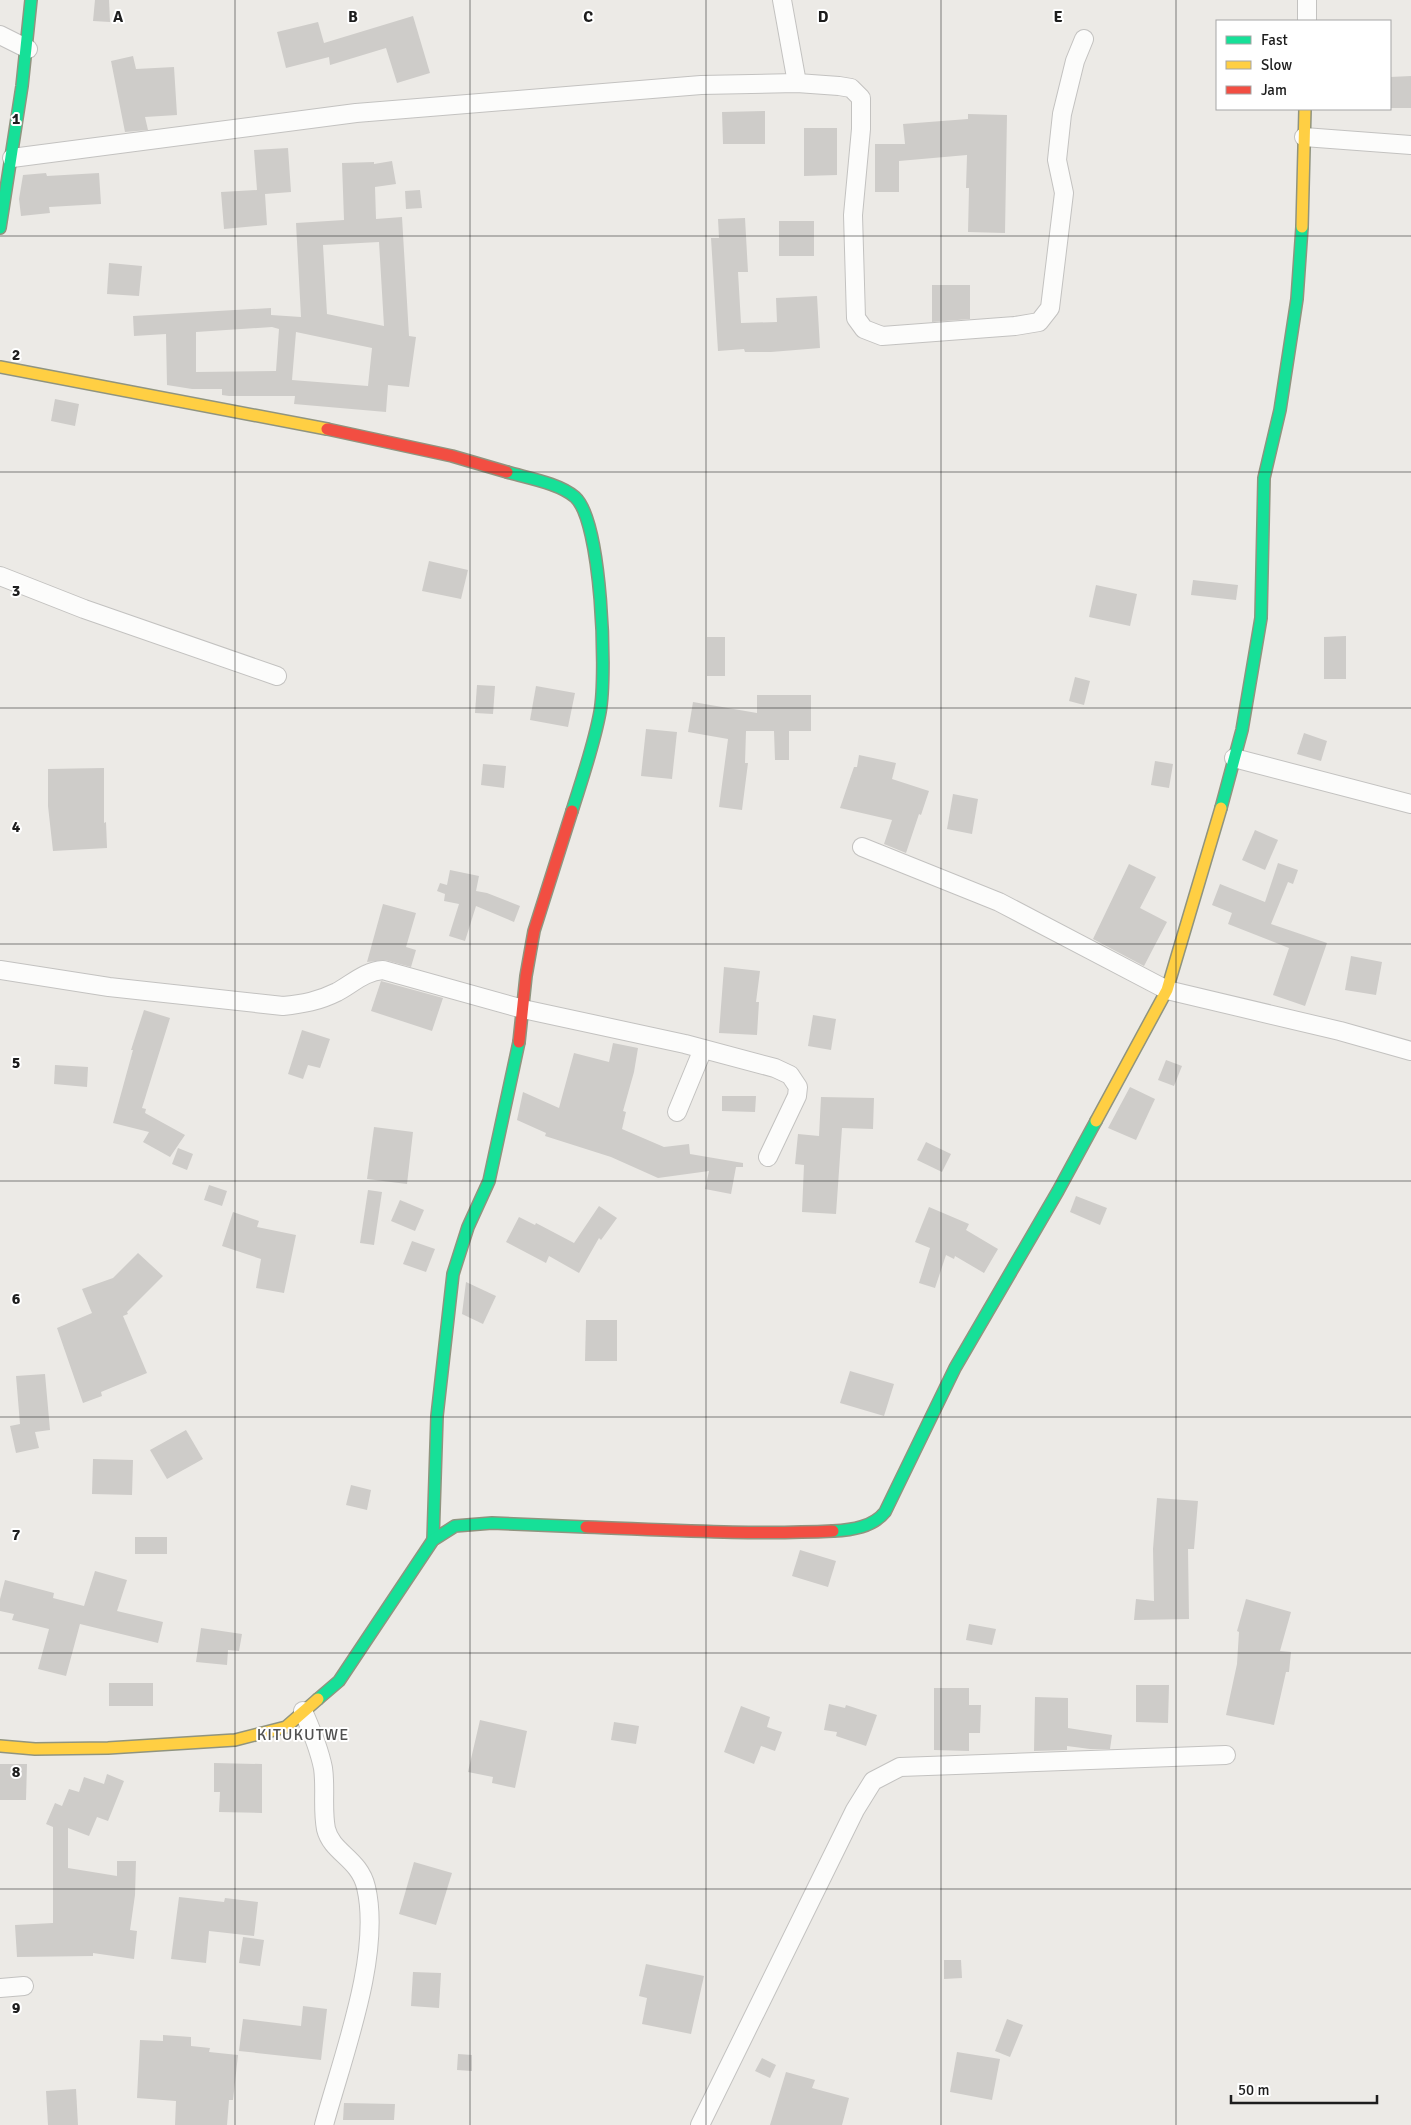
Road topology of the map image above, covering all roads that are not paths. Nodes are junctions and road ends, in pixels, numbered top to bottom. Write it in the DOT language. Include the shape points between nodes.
graph roads {
  1 [pos="31,0"];
  2 [pos="782,0"];
  3 [pos="1307,0"];
  4 [pos="1307,20"];
  5 [pos="0,35"];
  6 [pos="1084,39"];
  7 [pos="28,49"];
  8 [pos="797,83"];
  9 [pos="1305,110"];
  10 [pos="1304,137"];
  11 [pos="1411,145"];
  12 [pos="12,158"];
  13 [pos="0,228"];
  14 [pos="0,367"];
  15 [pos="0,576"];
  16 [pos="277,676"];
  17 [pos="1234,758"];
  18 [pos="1411,804"];
  19 [pos="862,847"];
  20 [pos="0,970"];
  21 [pos="1167,990"];
  22 [pos="523,1009"];
  23 [pos="703,1049"];
  24 [pos="1411,1051"];
  25 [pos="677,1112"];
  26 [pos="768,1157"];
  27 [pos="433,1540"];
  28 [pos="304,1711"];
  29 [pos="0,1746"];
  30 [pos="1226,1755"];
  31 [pos="24,1986"];
  32 [pos="0,1988"];
  33 [pos="324,2125"];
  34 [pos="700,2125"];
  1 -- 7 [label="street"];
  2 -- 8 [label="street"];
  3 -- 4 [label="street"];
  5 -- 7 [label="street"];
  6 -- 8 [label="street" via="1062,114 1057,160 1064,193 1050,308 1039,322 1015,326 882,336 864,328 856,318 853,215 861,98 851,88"];
  7 -- 12 [label="street"];
  8 -- 12 [label="street" via="701,85 356,112"];
  9 -- 10 [label="street"];
  10 -- 11 [label="street"];
  10 -- 17 [label="street" via="1302,242 1297,298 1280,410 1264,478 1261,618 1242,730"];
  12 -- 13 [label="street"];
  14 -- 22 [label="street" via="360,435 452,456 549,484 574,496 584,508 600,583 603,648 600,711 534,932"];
  15 -- 16 [label="street" via="84,609"];
  17 -- 18 [label="street"];
  17 -- 21 [label="street"];
  19 -- 21 [label="street" via="999,902"];
  20 -- 22 [label="street" via="109,987 283,1006 312,1003 365,974 383,970"];
  21 -- 24 [label="street"];
  21 -- 27 [label="street" via="1058,1191 955,1368 886,1512 878,1521 839,1531 792,1533 492,1523 455,1526"];
  22 -- 23 [label="street"];
  22 -- 27 [label="street" via="521,1035 489,1181 468,1227 453,1274 437,1416"];
  23 -- 25 [label="street"];
  23 -- 26 [label="street" via="781,1070 790,1075 798,1087 798,1096"];
  27 -- 28 [label="street" via="339,1682"];
  28 -- 29 [label="street" via="286,1727 235,1740 108,1748"];
  28 -- 33 [label="street" via="316,1739 323,1768 326,1830 333,1845 360,1871 369,1915 367,1963"];
  30 -- 34 [label="street" via="900,1768 873,1781 855,1810"];
  31 -- 32 [label="street"];
}
